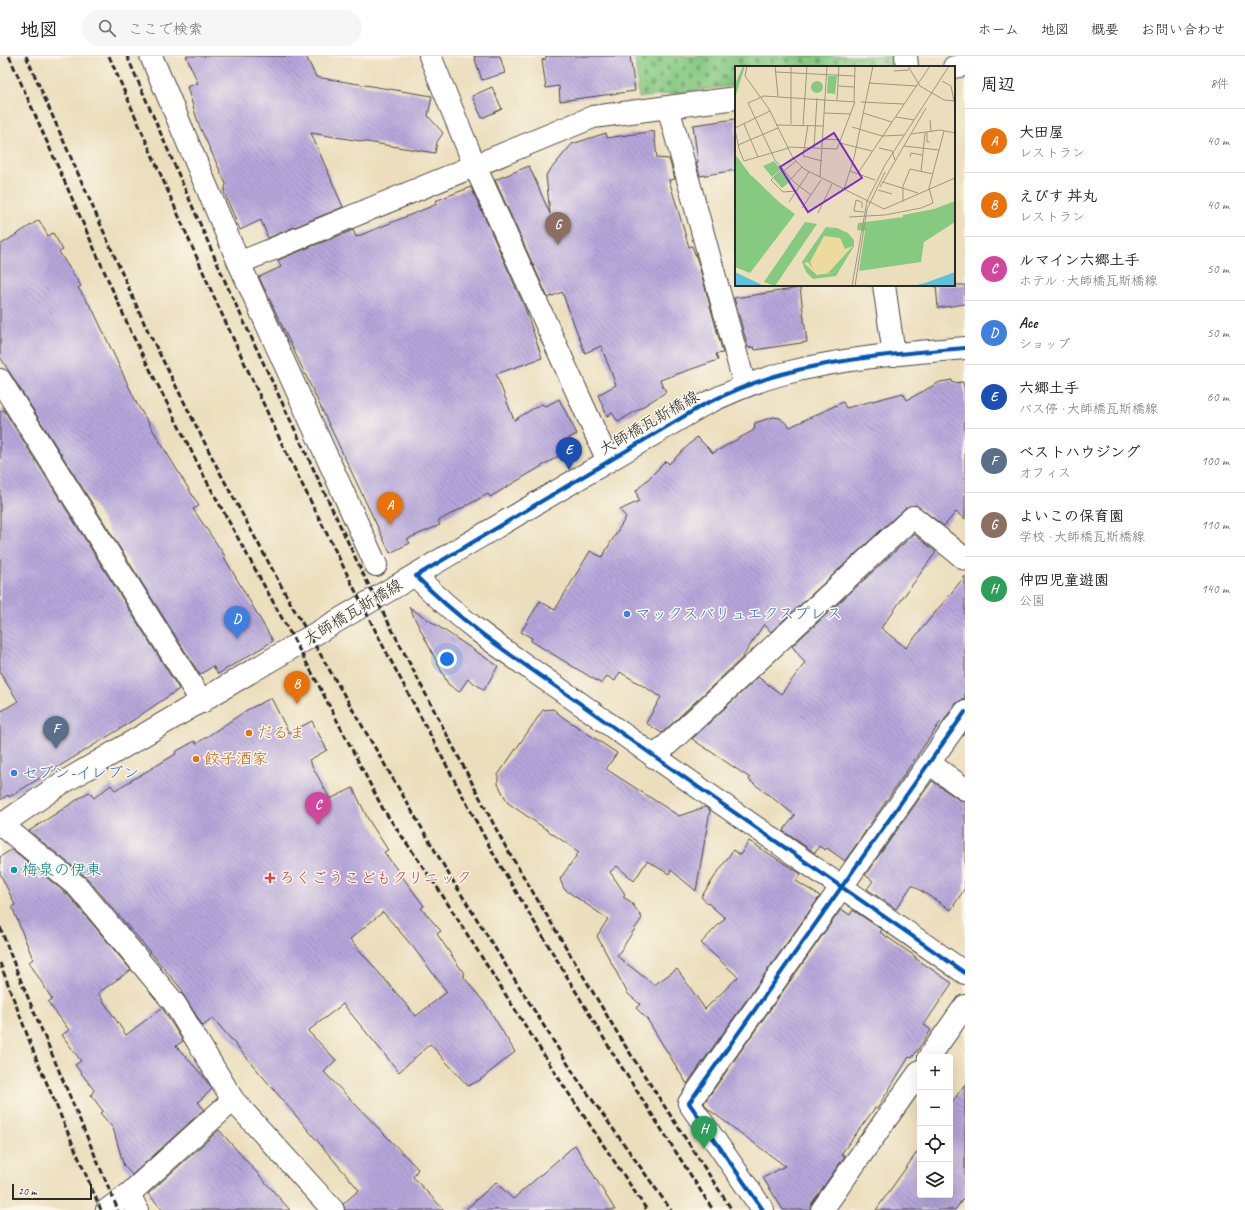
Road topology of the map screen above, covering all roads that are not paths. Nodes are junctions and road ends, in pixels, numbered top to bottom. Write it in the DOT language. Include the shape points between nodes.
graph roads {
  1 [pos="151,56"];
  2 [pos="906,56"];
  3 [pos="437,62"];
  4 [pos="965,65"];
  5 [pos="907,66"];
  6 [pos="955,67"];
  7 [pos="735,98"];
  8 [pos="668,107"];
  9 [pos="475,166"];
  10 [pos="239,263"];
  11 [pos="884,286"];
  12 [pos="965,348"];
  13 [pos="894,355"];
  14 [pos="0,380"];
  15 [pos="745,386"];
  16 [pos="608,461"];
  17 [pos="965,559"];
  18 [pos="376,565"];
  19 [pos="416,576"];
  20 [pos="202,702"];
  21 [pos="965,712"];
  22 [pos="654,757"];
  23 [pos="929,763"];
  24 [pos="965,789"];
  25 [pos="1,826"];
  26 [pos="843,887"];
  27 [pos="965,973"];
  28 [pos="965,1006"];
  29 [pos="931,1054"];
  30 [pos="917,1075"];
  31 [pos="233,1100"];
  32 [pos="133,1202"];
  33 [pos="758,1208"];
  34 [pos="107,1210"];
  35 [pos="333,1210"];
  36 [pos="822,1210"];
  1 -- 10 [label="street"];
  2 -- 5 [label="street"];
  3 -- 9 [label="street"];
  4 -- 6 [label="street"];
  7 -- 8 [label="street"];
  8 -- 9 [label="street" via="593,117"];
  8 -- 15 [label="street"];
  9 -- 10 [label="street"];
  9 -- 16 [label="street"];
  10 -- 18 [label="street"];
  11 -- 13 [label="street"];
  12 -- 13 [label="street, 大師橋瓦斯橋線"];
  13 -- 15 [label="street, 大師橋瓦斯橋線" via="820,365"];
  14 -- 20 [label="street"];
  15 -- 16 [label="street, 大師橋瓦斯橋線" via="703,405"];
  16 -- 19 [label="street, 大師橋瓦斯橋線"];
  17 -- 22 [label="street" via="913,517"];
  19 -- 20 [label="street, 大師橋瓦斯橋線"];
  19 -- 22 [label="street" via="437,598 482,634"];
  20 -- 25 [label="street, 大師橋瓦斯橋線" via="59,785"];
  21 -- 23 [label="street"];
  22 -- 26 [label="street"];
  23 -- 24 [label="street"];
  23 -- 26 [label="street"];
  25 -- 31 [label="street" via="78,887 175,1004"];
  26 -- 27 [label="street"];
  26 -- 33 [label="street" via="689,1103"];
  28 -- 29 [label="street"];
  30 -- 36 [label="street"];
  31 -- 32 [label="street"];
  31 -- 35 [label="street"];
  32 -- 34 [label="street"];
}
